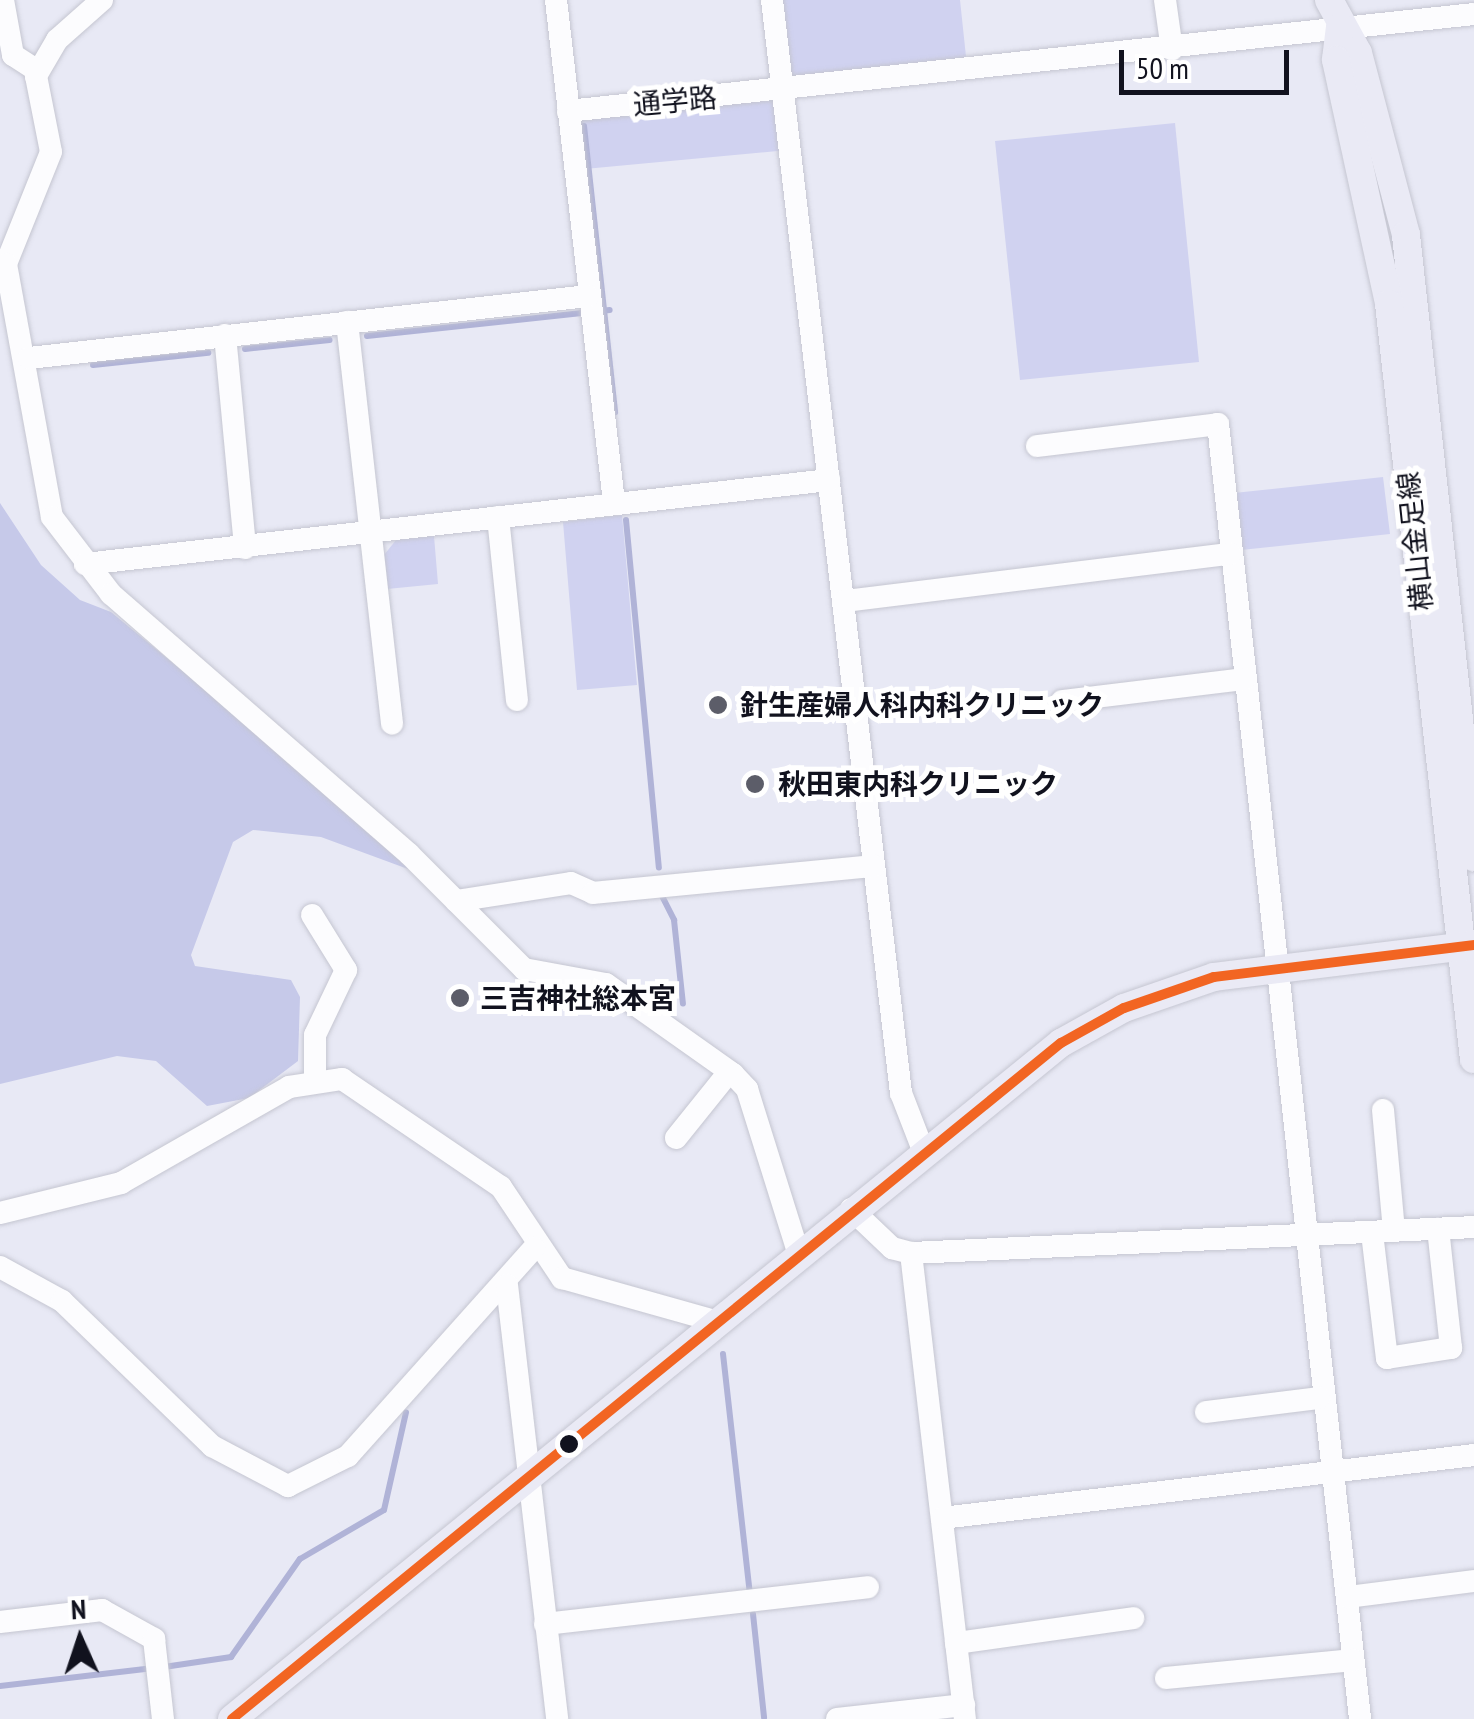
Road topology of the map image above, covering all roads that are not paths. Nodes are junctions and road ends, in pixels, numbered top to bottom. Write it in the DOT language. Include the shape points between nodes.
graph roads {
  1 [pos="3,0"];
  2 [pos="102,0"];
  3 [pos="556,0"];
  4 [pos="772,0"];
  5 [pos="1165,0"];
  6 [pos="1330,0"];
  7 [pos="1474,14"];
  8 [pos="1340,27"];
  9 [pos="1171,45"];
  10 [pos="38,71"];
  11 [pos="781,85"];
  12 [pos="568,111"];
  13 [pos="589,307"];
  14 [pos="347,322"];
  15 [pos="225,335"];
  16 [pos="29,358"];
  17 [pos="1037,446"];
  18 [pos="829,480"];
  19 [pos="614,502"];
  20 [pos="498,517"];
  21 [pos="370,530"];
  22 [pos="245,548"];
  23 [pos="1230,554"];
  24 [pos="86,564"];
  25 [pos="844,601"];
  26 [pos="1245,679"];
  27 [pos="518,700"];
  28 [pos="1062,701"];
  29 [pos="392,723"];
  30 [pos="1456,726"];
  31 [pos="1468,851"];
  32 [pos="874,866"];
  33 [pos="456,900"];
  34 [pos="312,914"];
  35 [pos="1467,945"];
  36 [pos="1278,966"];
  37 [pos="1474,1059"];
  38 [pos="729,1072"];
  39 [pos="315,1078"];
  40 [pos="1383,1110"];
  41 [pos="676,1138"];
  42 [pos="923,1150"];
  43 [pos="851,1209"];
  44 [pos="0,1213"];
  45 [pos="1474,1228"];
  46 [pos="1438,1229"];
  47 [pos="1383,1232"];
  48 [pos="1302,1236"];
  49 [pos="534,1248"];
  50 [pos="798,1252"];
  51 [pos="911,1253"];
  52 [pos="0,1266"];
  53 [pos="507,1285"];
  54 [pos="716,1321"];
  55 [pos="1319,1398"];
  56 [pos="1206,1412"];
  57 [pos="1474,1455"];
  58 [pos="1333,1472"];
  59 [pos="528,1474"];
  60 [pos="942,1518"];
  61 [pos="1474,1581"];
  62 [pos="868,1587"];
  63 [pos="1348,1596"];
  64 [pos="1134,1618"];
  65 [pos="0,1622"];
  66 [pos="546,1624"];
  67 [pos="956,1643"];
  68 [pos="1353,1660"];
  69 [pos="1166,1678"];
  70 [pos="964,1712"];
  71 [pos="164,1719"];
  72 [pos="232,1719"];
  73 [pos="557,1719"];
  74 [pos="837,1719"];
  75 [pos="1360,1719"];
  1 -- 10 [label="street" via="13,54"];
  2 -- 10 [label="street"];
  3 -- 12 [label="street"];
  4 -- 11 [label="street"];
  5 -- 9 [label="street"];
  6 -- 8 [label="main road, 横山金足線"];
  7 -- 8 [label="street, 通学路"];
  8 -- 9 [label="street, 通学路"];
  8 -- 30 [label="main road, 横山金足線" via="1358,54 1406,235"];
  9 -- 11 [label="street, 通学路"];
  10 -- 16 [label="street" via="50,123 46,180 4,288"];
  11 -- 12 [label="street, 通学路"];
  11 -- 18 [label="street"];
  12 -- 13 [label="street"];
  13 -- 14 [label="street"];
  13 -- 19 [label="street"];
  14 -- 15 [label="street"];
  14 -- 21 [label="street"];
  15 -- 16 [label="street"];
  15 -- 22 [label="street"];
  16 -- 24 [label="street" via="42,482 52,516"];
  17 -- 23 [label="street" via="1218,424"];
  18 -- 19 [label="street"];
  18 -- 25 [label="street"];
  19 -- 20 [label="street"];
  20 -- 21 [label="street"];
  20 -- 27 [label="street"];
  21 -- 22 [label="street"];
  21 -- 29 [label="street"];
  22 -- 24 [label="street"];
  23 -- 25 [label="street"];
  23 -- 26 [label="street"];
  24 -- 33 [label="street"];
  25 -- 32 [label="street"];
  26 -- 28 [label="street"];
  26 -- 36 [label="street"];
  30 -- 31 [label="main road, 横山金足線"];
  31 -- 35 [label="main road, 横山金足線"];
  32 -- 33 [label="street" via="593,893 571,883"];
  32 -- 42 [label="street" via="901,1093"];
  33 -- 38 [label="street" via="524,968 606,984"];
  34 -- 39 [label="street" via="346,970 315,1035"];
  35 -- 36 [label="main road"];
  35 -- 37 [label="main road, 横山金足線"];
  36 -- 42 [label="main road" via="1188,984 1096,1022"];
  36 -- 48 [label="street"];
  38 -- 41 [label="street"];
  38 -- 50 [label="street" via="748,1089"];
  39 -- 44 [label="street" via="121,1183"];
  39 -- 49 [label="street" via="362,1086 475,1166 501,1187"];
  40 -- 47 [label="street"];
  42 -- 43 [label="main road"];
  43 -- 50 [label="main road"];
  43 -- 51 [label="street" via="892,1248"];
  45 -- 46 [label="street"];
  46 -- 47 [label="street"];
  46 -- 47 [label="street" via="1451,1348 1387,1358"];
  47 -- 48 [label="street"];
  48 -- 51 [label="street"];
  48 -- 55 [label="street"];
  49 -- 53 [label="street"];
  49 -- 54 [label="street" via="581,1286"];
  50 -- 54 [label="main road"];
  51 -- 60 [label="street"];
  52 -- 53 [label="street" via="62,1300 212,1446 288,1486 348,1456"];
  53 -- 59 [label="street"];
  54 -- 59 [label="main road"];
  55 -- 56 [label="street"];
  55 -- 58 [label="street"];
  57 -- 58 [label="street"];
  58 -- 60 [label="street"];
  58 -- 63 [label="street"];
  59 -- 66 [label="street"];
  59 -- 72 [label="main road"];
  60 -- 67 [label="street"];
  61 -- 63 [label="street"];
  62 -- 66 [label="street"];
  63 -- 68 [label="street"];
  64 -- 67 [label="street"];
  65 -- 71 [label="street" via="102,1610 154,1639"];
  66 -- 73 [label="street"];
  67 -- 70 [label="street"];
  68 -- 69 [label="street"];
  68 -- 75 [label="street"];
  70 -- 74 [label="street"];
}
